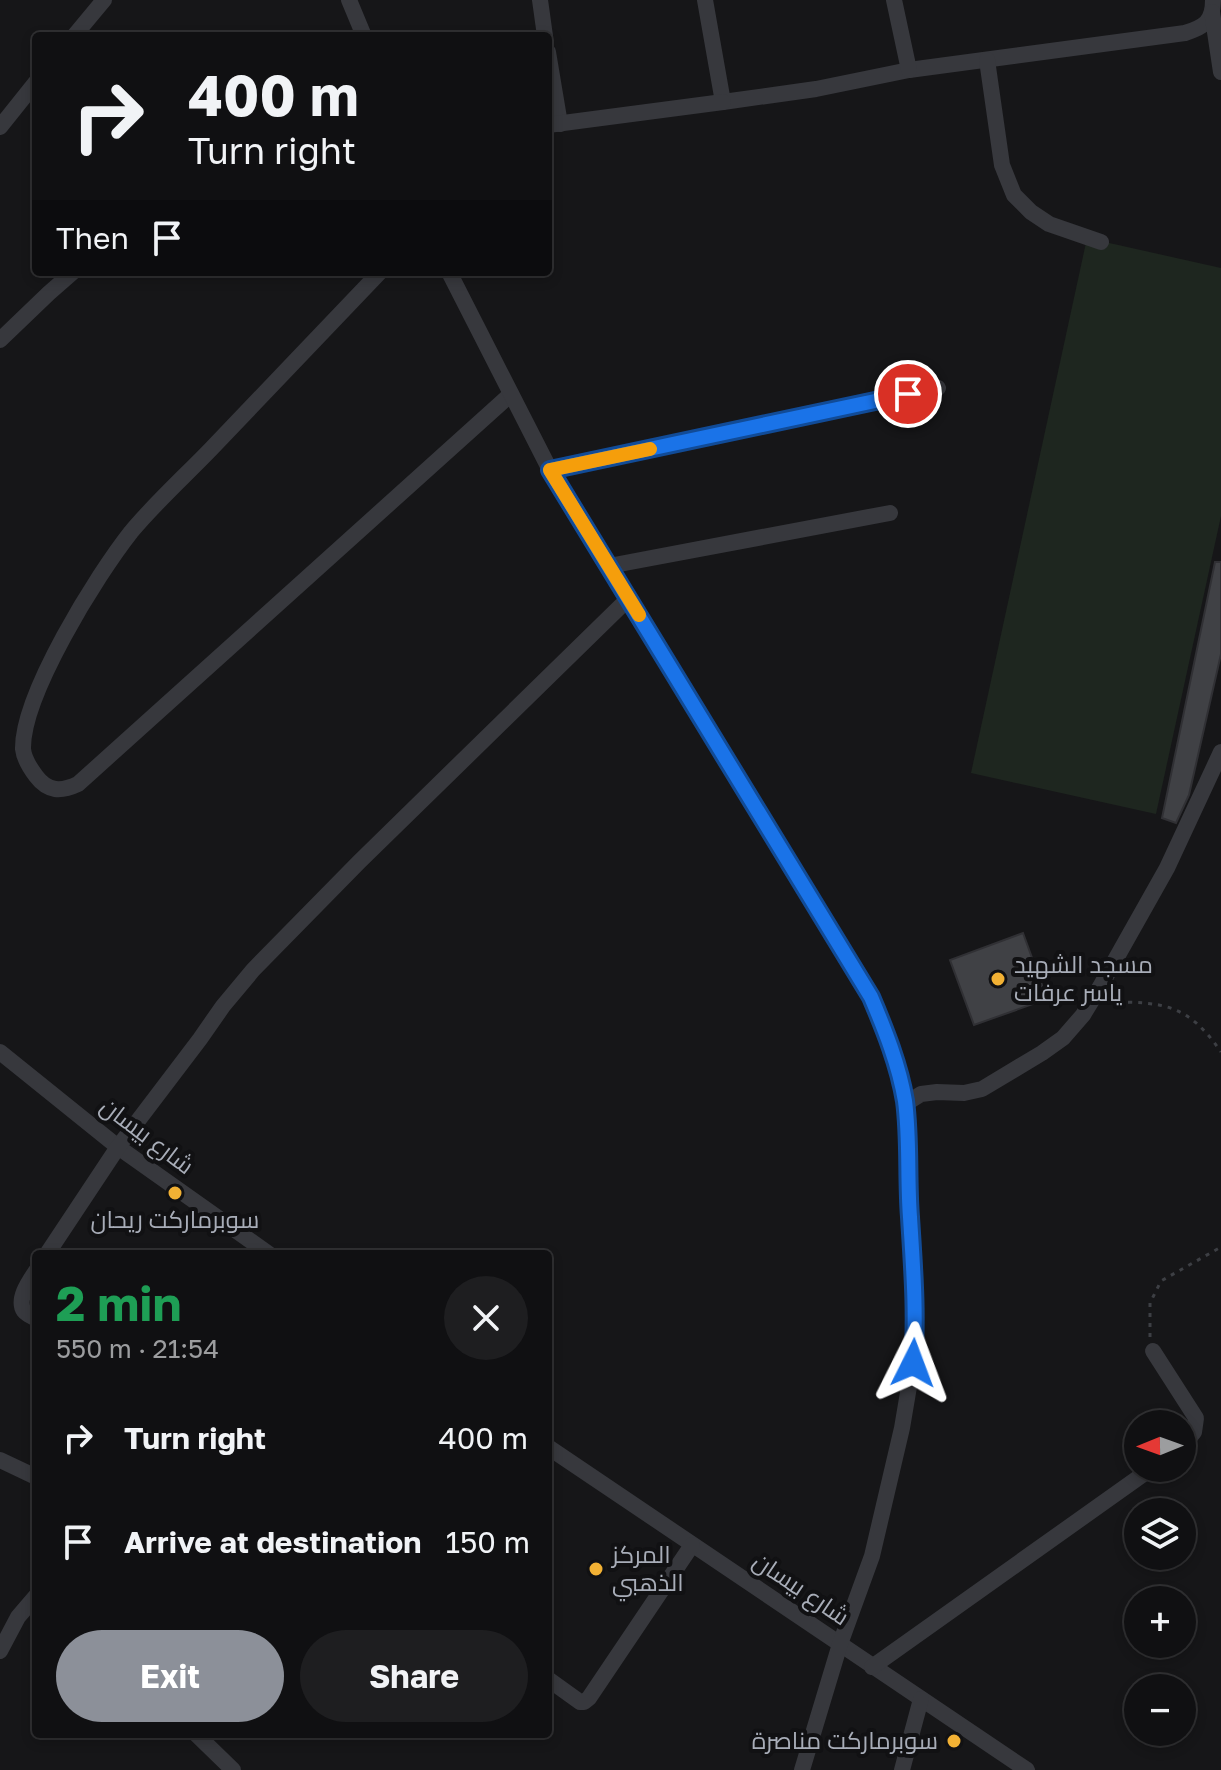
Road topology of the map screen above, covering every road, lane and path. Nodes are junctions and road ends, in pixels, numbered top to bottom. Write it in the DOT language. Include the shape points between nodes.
graph roads {
  1 [pos="104,0"];
  2 [pos="349,0"];
  3 [pos="540,0"];
  4 [pos="705,0"];
  5 [pos="894,0"];
  6 [pos="1212,6"];
  7 [pos="362,31"];
  8 [pos="77,32"];
  9 [pos="544,32"];
  10 [pos="987,60"];
  11 [pos="909,70"];
  12 [pos="1221,72"];
  13 [pos="32,87"];
  14 [pos="552,101"];
  15 [pos="723,102"];
  16 [pos="554,125"];
  17 [pos="0,127"];
  18 [pos="1101,242"];
  19 [pos="68,276"];
  20 [pos="376,276"];
  21 [pos="451,276"];
  22 [pos="0,340"];
  23 [pos="938,388"];
  24 [pos="511,394"];
  25 [pos="550,470"];
  26 [pos="890,513"];
  27 [pos="609,566"];
  28 [pos="629,598"];
  29 [pos="1221,752"];
  30 [pos="1091,1002"];
  31 [pos="0,1052"];
  32 [pos="1221,1052"];
  33 [pos="905,1104"];
  34 [pos="118,1147"];
  35 [pos="1221,1247"];
  36 [pos="50,1250"];
  37 [pos="263,1250"];
  38 [pos="32,1278"];
  39 [pos="32,1316"];
  40 [pos="1153,1351"];
  41 [pos="1191,1410"];
  42 [pos="552,1450"];
  43 [pos="0,1460"];
  44 [pos="32,1475"];
  45 [pos="1132,1482"];
  46 [pos="692,1545"];
  47 [pos="32,1601"];
  48 [pos="840,1644"];
  49 [pos="0,1651"];
  50 [pos="872,1667"];
  51 [pos="552,1682"];
  52 [pos="921,1699"];
  53 [pos="200,1738"];
  54 [pos="225,1767"];
  55 [pos="802,1770"];
  56 [pos="902,1770"];
  57 [pos="1027,1770"];
  1 -- 8 [label="street"];
  2 -- 7 [label="street"];
  3 -- 9 [label="street"];
  4 -- 15 [label="street"];
  5 -- 11 [label="street"];
  6 -- 10 [label="street" via="1201,28 1185,33"];
  6 -- 12 [label="street"];
  10 -- 11 [label="street"];
  10 -- 18 [label="street" via="1002,165 1014,195 1049,224"];
  11 -- 15 [label="street"];
  13 -- 17 [label="street"];
  14 -- 16 [label="street"];
  15 -- 16 [label="street"];
  19 -- 22 [label="street"];
  20 -- 24 [label="street" via="131,532 87,595 29,717 23,752 40,781 53,790 78,784"];
  21 -- 24 [label="street"];
  23 -- 25 [label="street"];
  24 -- 25 [label="street"];
  25 -- 27 [label="street"];
  26 -- 27 [label="street"];
  27 -- 28 [label="street"];
  28 -- 33 [label="street" via="871,997 886,1030"];
  28 -- 34 [label="street" via="253,970"];
  29 -- 30 [label="street" via="1167,868"];
  30 -- 32 [label="path" via="1147,1002 1172,1008 1201,1026"];
  30 -- 33 [label="street" via="1063,1038 982,1089 921,1094"];
  31 -- 34 [label="street, شارع بيسان"];
  33 -- 48 [label="street" via="915,1288 913,1363 872,1556"];
  34 -- 36 [label="street"];
  34 -- 37 [label="street, شارع بيسان"];
  35 -- 40 [label="path" via="1161,1281 1150,1303"];
  38 -- 39 [label="street" via="22,1303"];
  40 -- 41 [label="street"];
  42 -- 46 [label="street, شارع بيسان"];
  43 -- 44 [label="street"];
  45 -- 50 [label="street"];
  46 -- 48 [label="street, شارع بيسان"];
  46 -- 51 [label="street" via="589,1698 580,1702"];
  47 -- 49 [label="street"];
  48 -- 50 [label="street, شارع بيسان"];
  48 -- 55 [label="street"];
  50 -- 52 [label="street, شارع بيسان"];
  52 -- 56 [label="street"];
  52 -- 57 [label="street, شارع بيسان"];
  53 -- 54 [label="street"];
}
